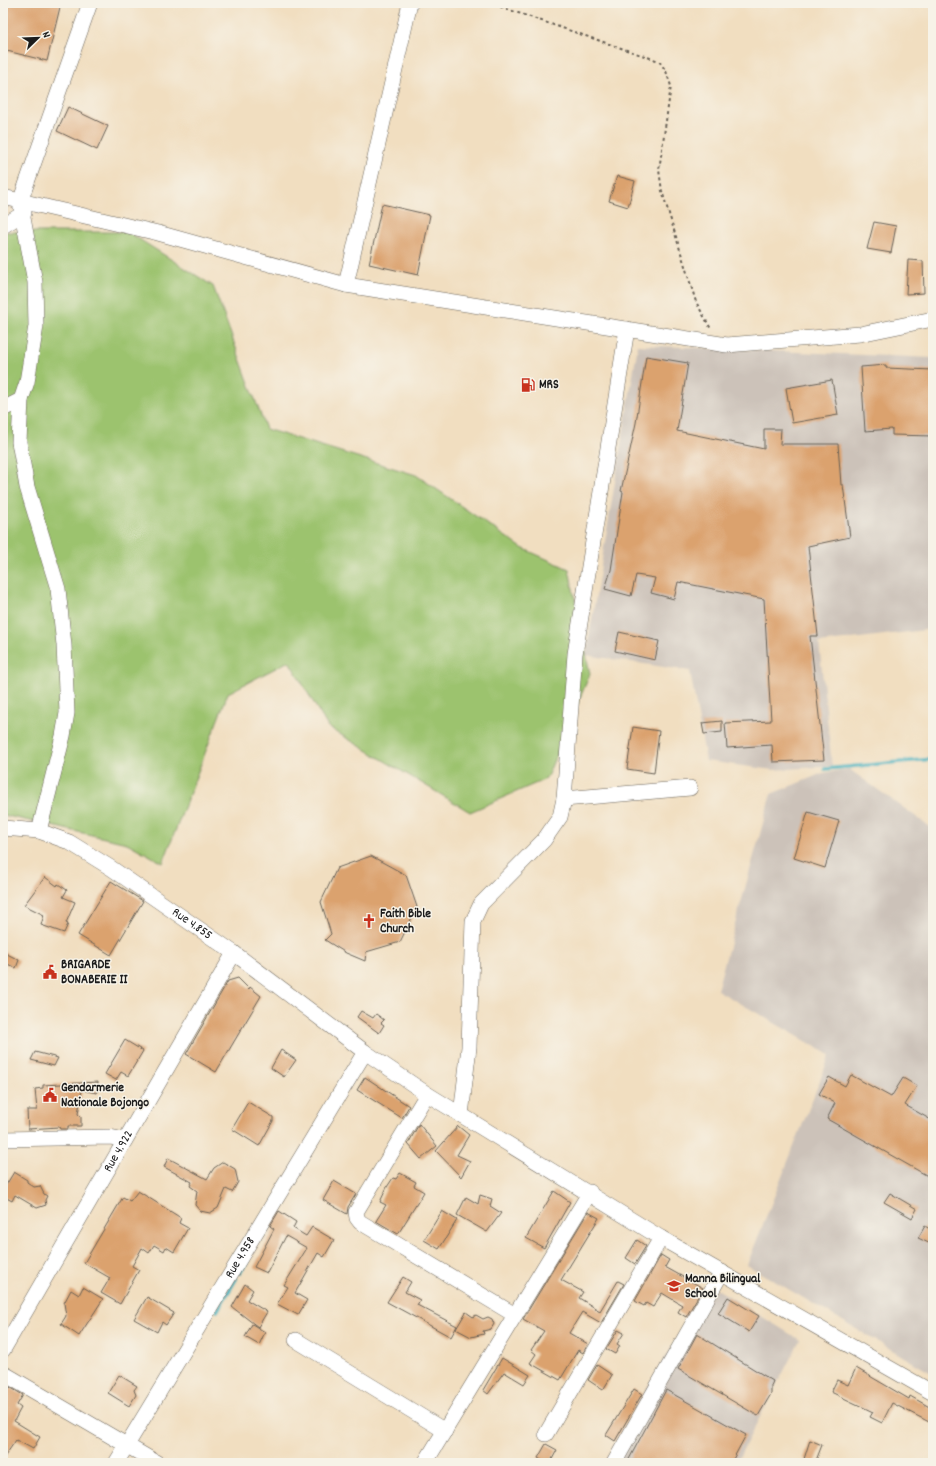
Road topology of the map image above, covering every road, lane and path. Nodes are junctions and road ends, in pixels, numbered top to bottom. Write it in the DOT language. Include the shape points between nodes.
graph roads {
  1 [pos="90,3"];
  2 [pos="410,3"];
  3 [pos="489,3"];
  4 [pos="3,197"];
  5 [pos="22,208"];
  6 [pos="3,226"];
  7 [pos="346,285"];
  8 [pos="933,319"];
  9 [pos="628,329"];
  10 [pos="727,345"];
  11 [pos="21,400"];
  12 [pos="3,410"];
  13 [pos="690,788"];
  14 [pos="564,799"];
  15 [pos="3,828"];
  16 [pos="39,831"];
  17 [pos="234,953"];
  18 [pos="365,1052"];
  19 [pos="427,1094"];
  20 [pos="461,1115"];
  21 [pos="3,1139"];
  22 [pos="125,1140"];
  23 [pos="590,1192"];
  24 [pos="661,1238"];
  25 [pos="722,1272"];
  26 [pos="515,1315"];
  27 [pos="296,1340"];
  28 [pos="3,1350"];
  29 [pos="3,1372"];
  30 [pos="933,1393"];
  31 [pos="444,1431"];
  32 [pos="546,1434"];
  33 [pos="126,1446"];
  34 [pos="116,1463"];
  35 [pos="157,1463"];
  36 [pos="425,1463"];
  37 [pos="614,1463"];
  1 -- 5 [label="street"];
  2 -- 7 [label="street"];
  3 -- 10 [label="path" via="660,61 671,86 659,170 662,191 696,302 711,329"];
  4 -- 5 [label="street"];
  5 -- 6 [label="street"];
  5 -- 7 [label="street" via="158,233"];
  5 -- 11 [label="street" via="35,282 36,326 27,382"];
  7 -- 9 [label="street"];
  8 -- 10 [label="street" via="860,334"];
  9 -- 10 [label="street"];
  9 -- 14 [label="street" via="574,654"];
  11 -- 12 [label="street"];
  11 -- 16 [label="street" via="19,442 27,487 58,589 67,713"];
  13 -- 14 [label="street"];
  14 -- 20 [label="street" via="560,817 544,840 481,904 473,921 469,1047"];
  15 -- 16 [label="street, Rue 4.855"];
  16 -- 17 [label="street, Rue 4.855" via="69,842 111,868"];
  17 -- 18 [label="street, Rue 4.855"];
  17 -- 22 [label="street, Rue 4.922"];
  18 -- 19 [label="street, Rue 4.855"];
  18 -- 33 [label="street, Rue 4.958"];
  19 -- 20 [label="street, Rue 4.855"];
  19 -- 26 [label="street" via="356,1212 357,1218"];
  20 -- 23 [label="street, Rue 4.855"];
  21 -- 22 [label="street"];
  22 -- 28 [label="street, Rue 4.922"];
  23 -- 24 [label="street, Rue 4.855"];
  23 -- 26 [label="street"];
  24 -- 25 [label="street, Rue 4.855"];
  24 -- 32 [label="street"];
  25 -- 30 [label="street, Rue 4.855"];
  25 -- 37 [label="street"];
  26 -- 31 [label="street"];
  27 -- 31 [label="street"];
  29 -- 33 [label="street"];
  31 -- 36 [label="street"];
  33 -- 34 [label="street, Rue 4.958"];
  33 -- 35 [label="street"];
}
